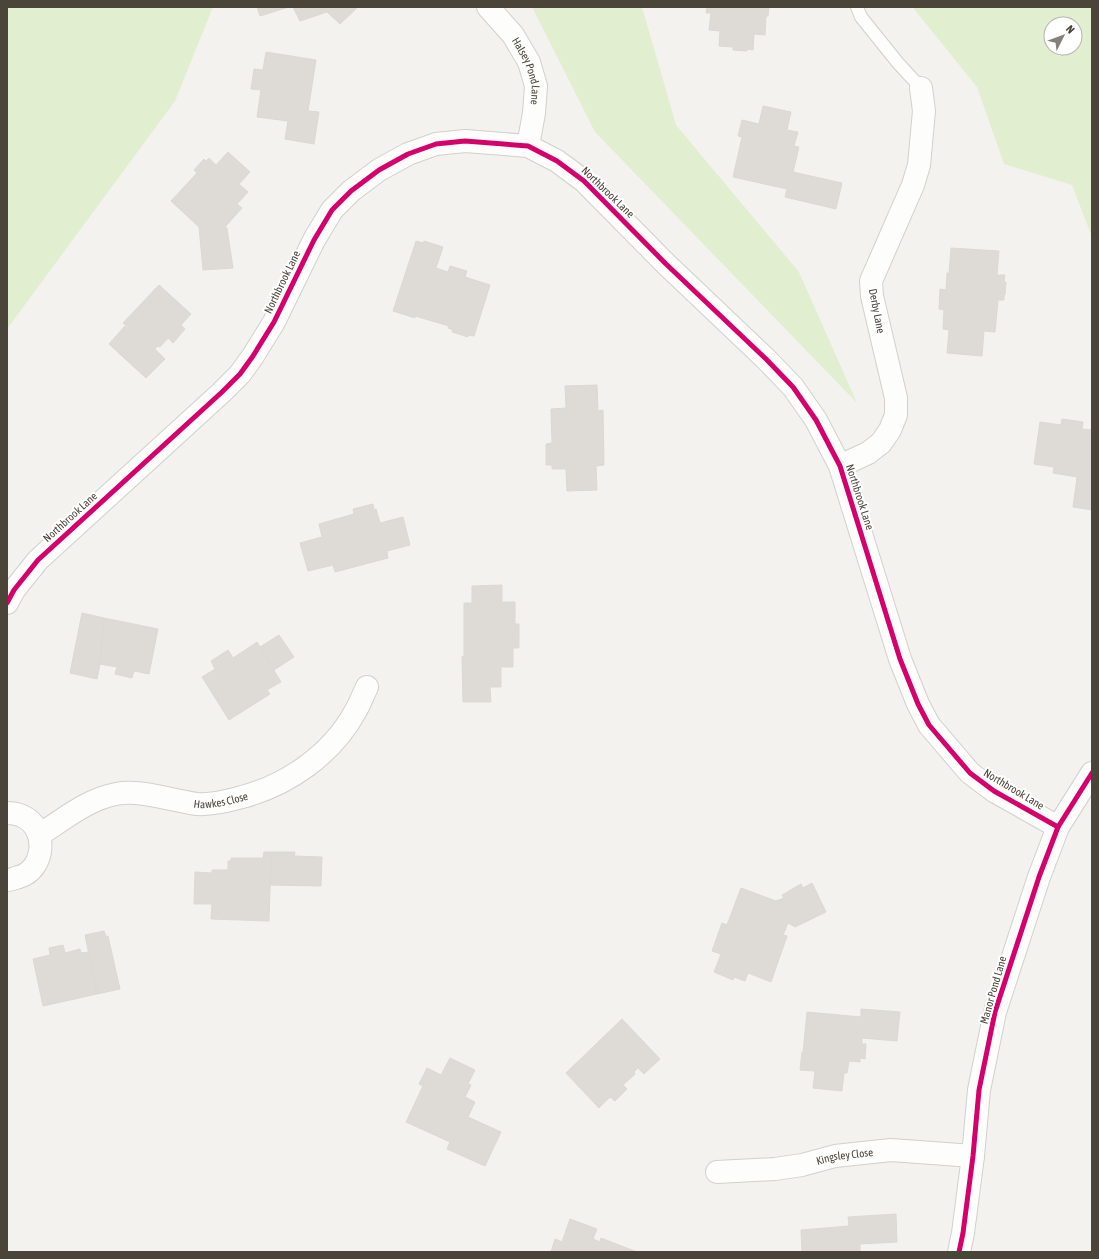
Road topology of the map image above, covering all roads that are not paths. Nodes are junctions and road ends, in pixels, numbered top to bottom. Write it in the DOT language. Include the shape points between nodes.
graph roads {
  1 [pos="488,7"];
  2 [pos="857,7"];
  3 [pos="921,88"];
  4 [pos="528,146"];
  5 [pos="840,466"];
  6 [pos="7,603"];
  7 [pos="366,687"];
  8 [pos="1092,773"];
  9 [pos="7,813"];
  10 [pos="1058,827"];
  11 [pos="39,835"];
  12 [pos="7,880"];
  13 [pos="973,1156"];
  14 [pos="717,1172"];
  15 [pos="959,1252"];
  1 -- 4 [label="street, Halsey Pond Lane" via="513,35 529,62 536,86"];
  2 -- 3 [label="lane" via="861,17"];
  3 -- 5 [label="street, Derby Lane" via="924,111 919,165 871,281 872,296 896,398 896,415 881,443 868,453"];
  4 -- 5 [label="street, Northbrook Lane" via="557,161 584,181 666,264 766,359 793,387 816,420"];
  4 -- 6 [label="street, Northbrook Lane" via="466,141 436,144 408,154 351,191 332,210 314,240 274,322 240,374 38,560"];
  5 -- 10 [label="street, Northbrook Lane" via="900,659 928,725 970,773 994,791"];
  7 -- 11 [label="street, Hawkes Close" via="355,712 325,751 286,779 255,794 224,802 198,804 141,794 118,793 102,797"];
  8 -- 10 [label="street, Manor Pond Lane"];
  9 -- 11 [label="street" via="22,816 32,823"];
  10 -- 13 [label="street, Manor Pond Lane" via="995,1012 979,1090"];
  11 -- 12 [label="street" via="41,848 33,868 24,875"];
  13 -- 14 [label="street, Kingsley Close" via="891,1150 836,1156 781,1168"];
  13 -- 15 [label="street, Manor Pond Lane"];
}
